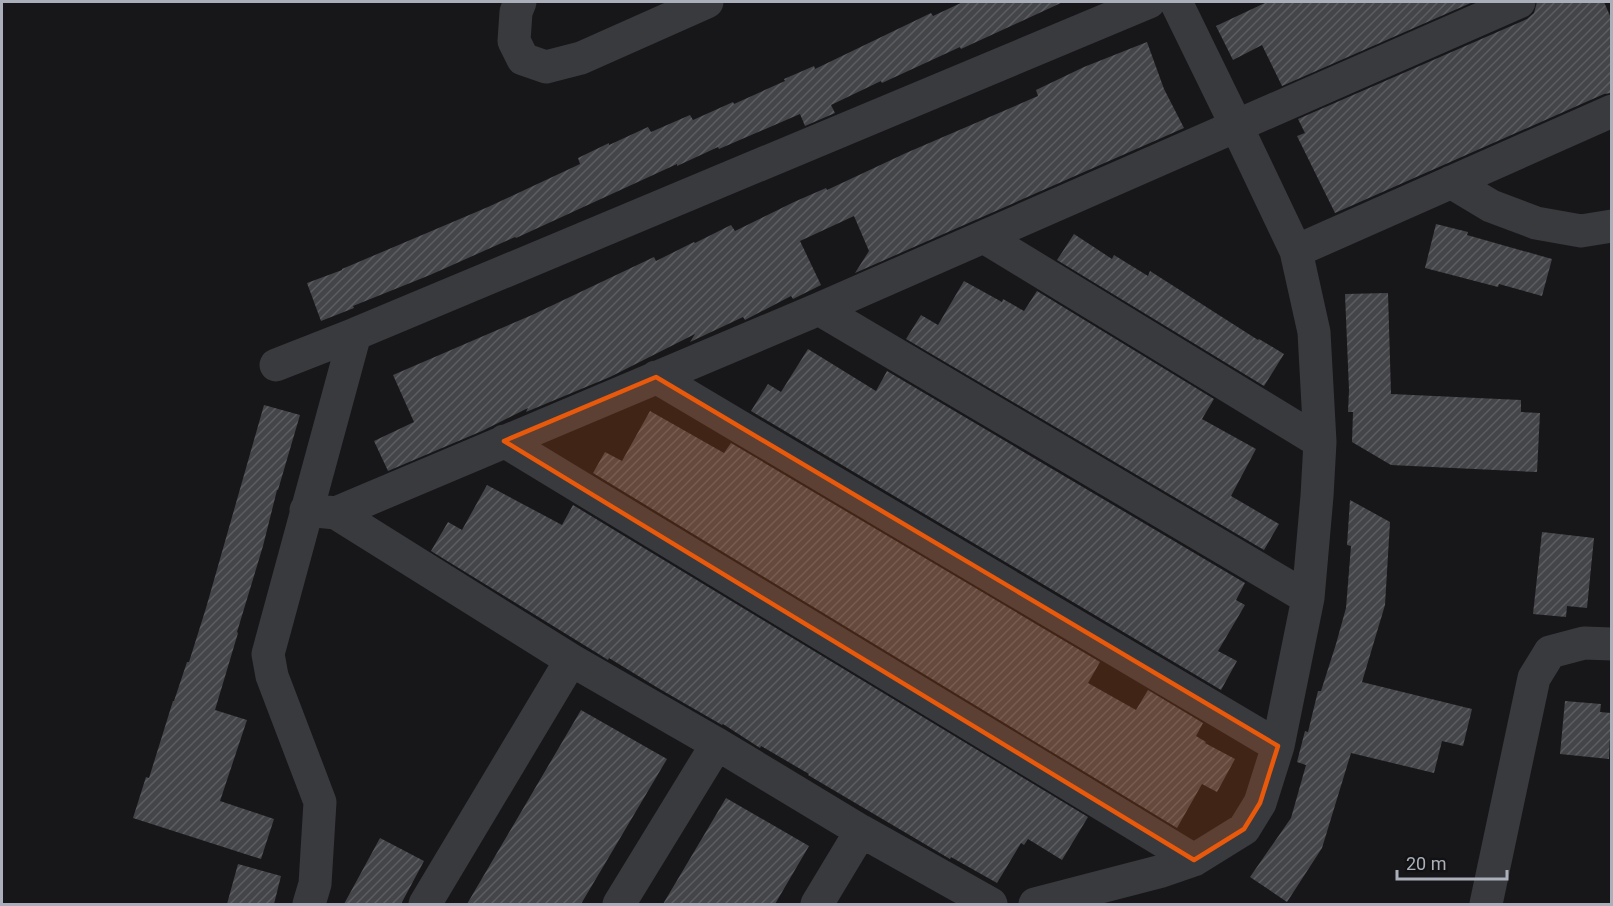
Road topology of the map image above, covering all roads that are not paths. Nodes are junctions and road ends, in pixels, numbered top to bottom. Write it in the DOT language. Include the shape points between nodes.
graph roads {
  1 [pos="520,2"];
  2 [pos="707,2"];
  3 [pos="1149,2"];
  4 [pos="1176,2"];
  5 [pos="1519,2"];
  6 [pos="1611,111"];
  7 [pos="1236,125"];
  8 [pos="1451,182"];
  9 [pos="1611,226"];
  10 [pos="984,237"];
  11 [pos="1296,251"];
  12 [pos="819,309"];
  13 [pos="355,334"];
  14 [pos="276,365"];
  15 [pos="656,377"];
  16 [pos="504,441"];
  17 [pos="1320,442"];
  18 [pos="321,511"];
  19 [pos="1308,598"];
  20 [pos="1611,644"];
  21 [pos="571,660"];
  22 [pos="717,744"];
  23 [pos="1278,746"];
  24 [pos="861,831"];
  25 [pos="1194,860"];
  26 [pos="309,904"];
  27 [pos="425,904"];
  28 [pos="619,904"];
  29 [pos="817,904"];
  30 [pos="991,904"];
  31 [pos="1035,904"];
  32 [pos="1486,904"];
  1 -- 2 [label="street" via="514,41 522,59 546,67 581,58"];
  3 -- 13 [label="street"];
  4 -- 7 [label="street"];
  5 -- 7 [label="street"];
  6 -- 8 [label="street"];
  7 -- 10 [label="street"];
  7 -- 11 [label="street"];
  8 -- 9 [label="street" via="1491,206 1536,223 1581,231"];
  8 -- 11 [label="street"];
  10 -- 12 [label="street"];
  10 -- 17 [label="street"];
  11 -- 17 [label="street" via="1314,332"];
  12 -- 15 [label="street"];
  12 -- 19 [label="street"];
  13 -- 14 [label="street"];
  13 -- 18 [label="street"];
  15 -- 16 [label="street"];
  15 -- 23 [label="street"];
  16 -- 18 [label="street"];
  16 -- 25 [label="street"];
  17 -- 19 [label="street"];
  18 -- 21 [label="street"];
  18 -- 26 [label="street" via="268,654 272,676 320,802 315,884"];
  19 -- 23 [label="street"];
  20 -- 32 [label="street" via="1584,643 1550,652 1534,678"];
  21 -- 22 [label="street"];
  21 -- 27 [label="street"];
  22 -- 24 [label="street"];
  22 -- 28 [label="street"];
  23 -- 25 [label="street" via="1260,803 1244,829"];
  24 -- 29 [label="street"];
  24 -- 30 [label="street"];
  25 -- 31 [label="street"];
}
